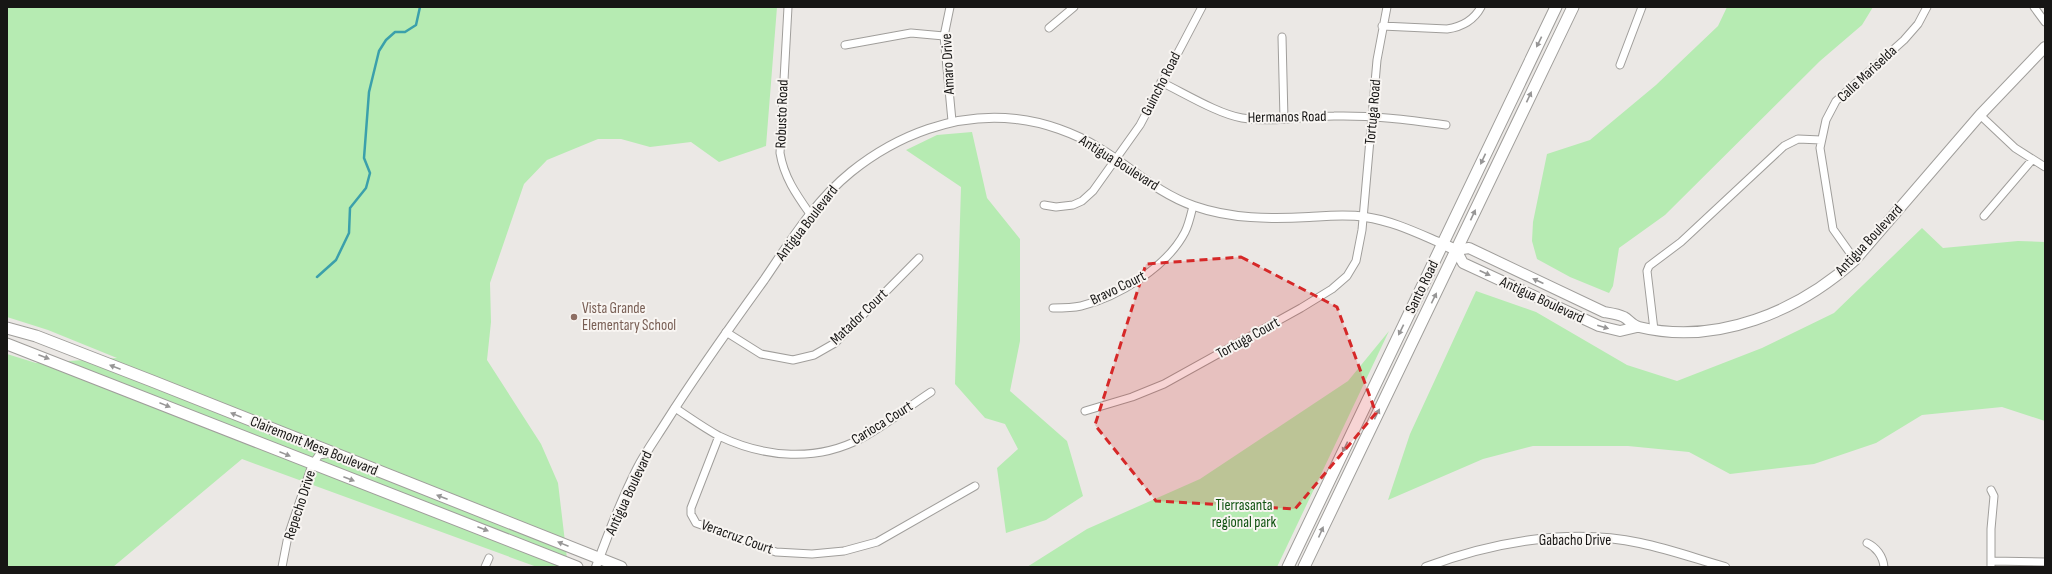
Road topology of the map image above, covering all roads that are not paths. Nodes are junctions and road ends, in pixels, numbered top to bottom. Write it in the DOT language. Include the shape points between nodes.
graph roads {
  1 [pos="788,7"];
  2 [pos="950,7"];
  3 [pos="1074,7"];
  4 [pos="1202,7"];
  5 [pos="1387,7"];
  6 [pos="1481,7"];
  7 [pos="1556,7"];
  8 [pos="1572,7"];
  9 [pos="1642,7"];
  10 [pos="1927,7"];
  11 [pos="2034,7"];
  12 [pos="2045,22"];
  13 [pos="1382,26"];
  14 [pos="1049,28"];
  15 [pos="944,36"];
  16 [pos="1282,37"];
  17 [pos="845,45"];
  18 [pos="2045,47"];
  19 [pos="1620,65"];
  20 [pos="1161,82"];
  21 [pos="1980,115"];
  22 [pos="1372,117"];
  23 [pos="1284,119"];
  24 [pos="952,121"];
  25 [pos="1446,125"];
  26 [pos="1822,140"];
  27 [pos="1114,158"];
  28 [pos="2032,160"];
  29 [pos="2045,167"];
  30 [pos="1044,205"];
  31 [pos="1193,206"];
  32 [pos="810,214"];
  33 [pos="1984,216"];
  34 [pos="1364,217"];
  35 [pos="1443,244"];
  36 [pos="1456,250"];
  37 [pos="919,258"];
  38 [pos="1855,260"];
  39 [pos="1053,308"];
  40 [pos="1637,327"];
  41 [pos="7,328"];
  42 [pos="1654,330"];
  43 [pos="726,332"];
  44 [pos="7,344"];
  45 [pos="931,392"];
  46 [pos="675,408"];
  47 [pos="1085,411"];
  48 [pos="719,436"];
  49 [pos="330,453"];
  50 [pos="312,465"];
  51 [pos="975,486"];
  52 [pos="1991,490"];
  53 [pos="1867,543"];
  54 [pos="489,558"];
  55 [pos="2045,562"];
  56 [pos="598,563"];
  57 [pos="1991,564"];
  58 [pos="282,567"];
  59 [pos="485,567"];
  60 [pos="576,567"];
  61 [pos="621,567"];
  62 [pos="1288,567"];
  63 [pos="1304,567"];
  64 [pos="1426,567"];
  65 [pos="1725,567"];
  66 [pos="1884,567"];
  1 -- 32 [label="street, Robusto Road" via="780,153 788,182"];
  2 -- 15 [label="street, Amaro Drive"];
  3 -- 14 [label="street"];
  4 -- 20 [label="street, Guincho Road"];
  5 -- 13 [label="street, Tortuga Road"];
  6 -- 13 [label="street" via="1472,20 1447,30"];
  7 -- 35 [label="main road, Santo Road, one-way"];
  36 -- 8 [label="main road, Santo Road, one-way"];
  9 -- 19 [label="street"];
  10 -- 26 [label="street, Calle Mariselda" via="1918,24 1904,40 1836,101 1826,120"];
  11 -- 12 [label="street"];
  13 -- 22 [label="street, Tortuga Road"];
  15 -- 17 [label="street" via="911,33"];
  15 -- 24 [label="street, Amaro Drive"];
  16 -- 23 [label="street"];
  18 -- 21 [label="main road, Antigua Boulevard"];
  20 -- 23 [label="street, Hermanos Road" via="1229,115 1265,120"];
  20 -- 27 [label="street, Guincho Road" via="1140,125"];
  21 -- 28 [label="street" via="2015,148"];
  21 -- 38 [label="main road, Antigua Boulevard"];
  22 -- 23 [label="street, Hermanos Road"];
  22 -- 25 [label="street, Hermanos Road"];
  22 -- 34 [label="street, Tortuga Road"];
  24 -- 27 [label="street, Antigua Boulevard" via="975,118 1016,119 1058,129 1080,138"];
  24 -- 32 [label="street, Antigua Boulevard" via="891,144 836,184"];
  26 -- 38 [label="street, Calle Mariselda" via="1820,148 1833,229"];
  26 -- 42 [label="street" via="1798,139 1784,146 1681,242 1649,266 1647,271"];
  27 -- 30 [label="street, Guincho Road" via="1092,191 1082,201 1056,207"];
  27 -- 31 [label="street, Antigua Boulevard" via="1148,183"];
  28 -- 29 [label="street"];
  28 -- 33 [label="street"];
  31 -- 34 [label="street, Antigua Boulevard" via="1238,216 1268,219"];
  31 -- 39 [label="street, Bravo Court" via="1185,231 1172,252 1148,274 1100,300 1080,306"];
  32 -- 43 [label="street, Antigua Boulevard"];
  34 -- 35 [label="street, Antigua Boulevard" via="1404,226"];
  34 -- 47 [label="street, Tortuga Court" via="1356,261 1347,276 1332,289 1164,384"];
  35 -- 36 [label="main road, Antigua Boulevard"];
  35 -- 62 [label="main road, Santo Road, one-way"];
  40 -- 36 [label="main road, Antigua Boulevard, one-way" via="1624,317 1604,312 1469,248"];
  36 -- 40 [label="main road, Antigua Boulevard, one-way" via="1462,263 1599,326 1620,331"];
  63 -- 36 [label="main road, Santo Road, one-way"];
  37 -- 43 [label="street, Matador Court" via="835,343 814,355 793,360 761,354"];
  38 -- 42 [label="main road, Antigua Boulevard" via="1811,294 1779,311 1750,322 1708,330"];
  40 -- 42 [label="main road, Antigua Boulevard"];
  49 -- 41 [label="main road, Clairemont Mesa Boulevard, one-way" via="43,339"];
  43 -- 46 [label="street, Antigua Boulevard"];
  44 -- 50 [label="main road, Clairemont Mesa Boulevard, one-way" via="141,395"];
  45 -- 48 [label="street, Carioca Court" via="863,437 835,450 796,456 762,451"];
  46 -- 48 [label="street, Carioca Court"];
  46 -- 56 [label="street, Antigua Boulevard" via="638,468"];
  48 -- 51 [label="street, Veracruz Court" via="691,508 691,514 696,523 776,552 820,554 844,551 877,542"];
  49 -- 50 [label="street, Repecho Drive" via="319,455"];
  56 -- 49 [label="main road, Clairemont Mesa Boulevard, one-way"];
  50 -- 58 [label="street, Repecho Drive" via="288,536"];
  50 -- 60 [label="main road, Clairemont Mesa Boulevard, one-way" via="494,533"];
  52 -- 57 [label="street" via="1994,496"];
  53 -- 66 [label="street" via="1874,546 1879,553"];
  54 -- 59 [label="street"];
  55 -- 57 [label="street"];
  56 -- 61 [label="main road, Clairemont Mesa Boulevard"];
  64 -- 65 [label="street, Gabacho Drive" via="1471,553 1534,540 1562,538 1599,538 1640,543"];
}
